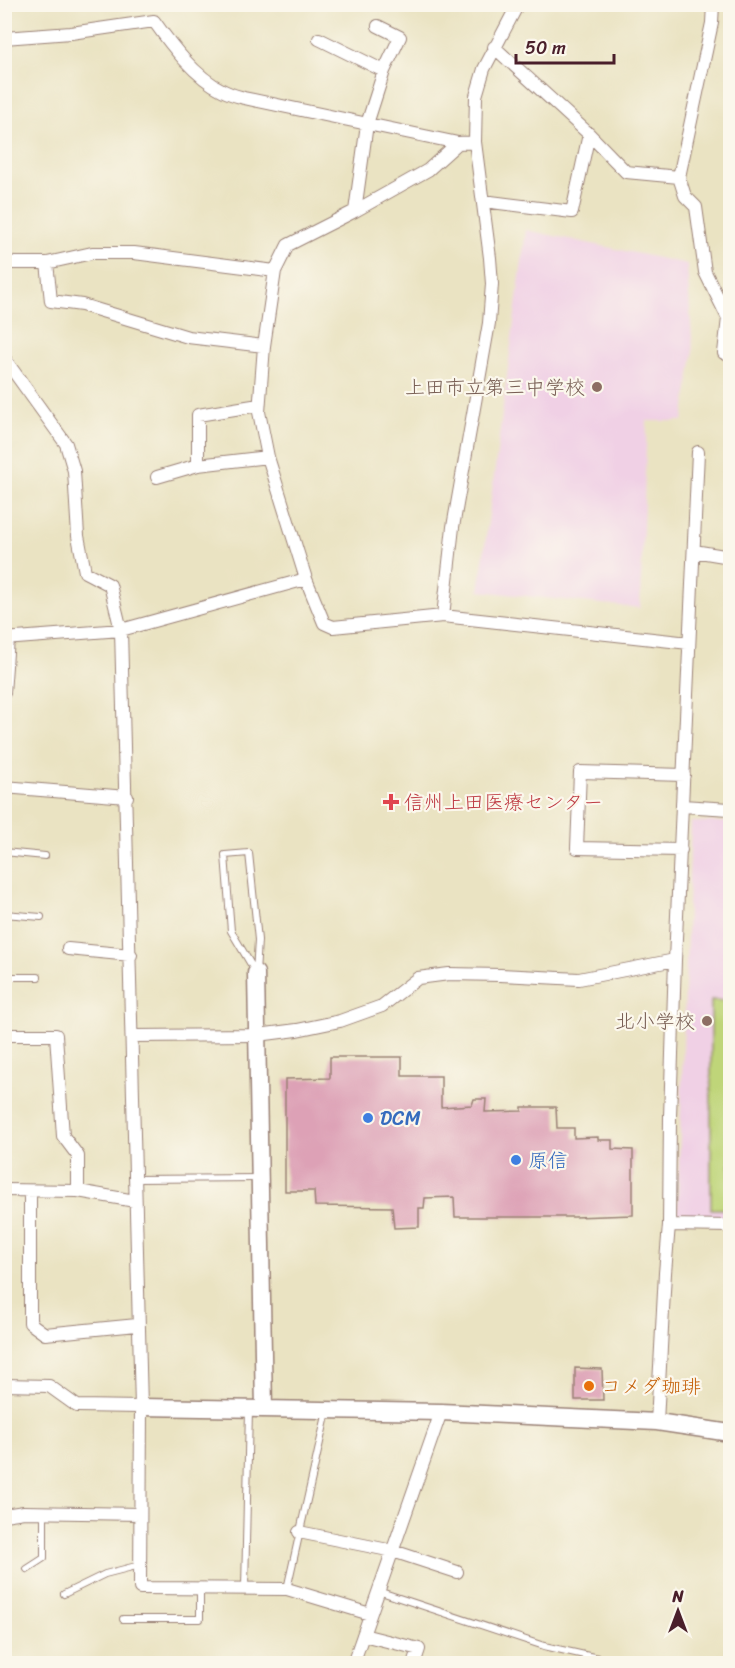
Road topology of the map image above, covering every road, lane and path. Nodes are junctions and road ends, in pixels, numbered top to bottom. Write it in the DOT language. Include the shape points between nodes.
graph roads {
  1 [pos="518,4"];
  2 [pos="713,4"];
  3 [pos="378,26"];
  4 [pos="4,38"];
  5 [pos="319,39"];
  6 [pos="494,47"];
  7 [pos="384,70"];
  8 [pos="366,124"];
  9 [pos="589,134"];
  10 [pos="475,142"];
  11 [pos="458,143"];
  12 [pos="680,177"];
  13 [pos="483,201"];
  14 [pos="355,211"];
  15 [pos="4,259"];
  16 [pos="47,262"];
  17 [pos="275,271"];
  18 [pos="729,316"];
  19 [pos="264,346"];
  20 [pos="730,356"];
  21 [pos="4,358"];
  22 [pos="259,405"];
  23 [pos="698,452"];
  24 [pos="268,457"];
  25 [pos="198,465"];
  26 [pos="157,477"];
  27 [pos="694,551"];
  28 [pos="730,557"];
  29 [pos="306,579"];
  30 [pos="443,616"];
  31 [pos="121,630"];
  32 [pos="6,639"];
  33 [pos="689,643"];
  34 [pos="4,693"];
  35 [pos="684,776"];
  36 [pos="4,787"];
  37 [pos="127,797"];
  38 [pos="682,806"];
  39 [pos="730,809"];
  40 [pos="681,850"];
  41 [pos="4,852"];
  42 [pos="45,856"];
  43 [pos="4,914"];
  44 [pos="41,917"];
  45 [pos="68,949"];
  46 [pos="131,955"];
  47 [pos="675,960"];
  48 [pos="256,973"];
  49 [pos="4,977"];
  50 [pos="38,977"];
  51 [pos="4,1035"];
  52 [pos="258,1035"];
  53 [pos="133,1036"];
  54 [pos="260,1178"];
  55 [pos="134,1179"];
  56 [pos="4,1190"];
  57 [pos="30,1191"];
  58 [pos="78,1191"];
  59 [pos="135,1201"];
  60 [pos="669,1225"];
  61 [pos="730,1226"];
  62 [pos="137,1325"];
  63 [pos="4,1385"];
  64 [pos="141,1407"];
  65 [pos="256,1409"];
  66 [pos="327,1410"];
  67 [pos="441,1412"];
  68 [pos="657,1422"];
  69 [pos="730,1432"];
  70 [pos="44,1512"];
  71 [pos="140,1514"];
  72 [pos="4,1515"];
  73 [pos="299,1532"];
  74 [pos="393,1551"];
  75 [pos="140,1565"];
  76 [pos="27,1569"];
  77 [pos="457,1572"];
  78 [pos="200,1588"];
  79 [pos="245,1589"];
  80 [pos="286,1589"];
  81 [pos="378,1591"];
  82 [pos="64,1594"];
  83 [pos="370,1614"];
  84 [pos="123,1619"];
  85 [pos="363,1635"];
  86 [pos="353,1664"];
  87 [pos="414,1664"];
  88 [pos="625,1664"];
  1 -- 6 [label="street"];
  2 -- 12 [label="street"];
  3 -- 7 [label="street" via="400,37"];
  4 -- 8 [label="street" via="154,21 172,46 222,91"];
  5 -- 7 [label="street"];
  6 -- 9 [label="street"];
  6 -- 10 [label="street" via="476,96"];
  7 -- 8 [label="street"];
  8 -- 11 [label="street"];
  8 -- 14 [label="street"];
  9 -- 12 [label="street" via="626,172"];
  9 -- 13 [label="street" via="572,212"];
  10 -- 11 [label="street"];
  10 -- 13 [label="street"];
  11 -- 14 [label="street" via="428,170"];
  12 -- 18 [label="street" via="685,196 696,207 705,272"];
  13 -- 30 [label="street" via="492,284 489,323 453,527"];
  14 -- 17 [label="street" via="288,245"];
  15 -- 16 [label="street" via="13,263"];
  16 -- 17 [label="street" via="92,253 134,253"];
  16 -- 19 [label="street" via="51,301 82,305 188,337"];
  17 -- 19 [label="street"];
  18 -- 20 [label="street" via="724,353"];
  19 -- 22 [label="street"];
  21 -- 31 [label="street" via="66,444 74,471 78,536 85,572 110,585"];
  22 -- 24 [label="street"];
  22 -- 25 [label="street" via="198,415"];
  23 -- 27 [label="street"];
  24 -- 25 [label="street"];
  24 -- 29 [label="street"];
  25 -- 26 [label="street"];
  27 -- 28 [label="street"];
  27 -- 33 [label="street"];
  29 -- 30 [label="street" via="324,623 333,627"];
  29 -- 31 [label="street"];
  30 -- 33 [label="street"];
  31 -- 32 [label="street"];
  31 -- 37 [label="street"];
  32 -- 34 [label="street"];
  33 -- 35 [label="street"];
  35 -- 38 [label="street"];
  35 -- 40 [label="street" via="580,772 577,848"];
  36 -- 37 [label="street"];
  37 -- 46 [label="street"];
  38 -- 39 [label="street"];
  38 -- 40 [label="street"];
  40 -- 47 [label="street"];
  41 -- 42 [label="lane"];
  43 -- 44 [label="lane"];
  45 -- 46 [label="street"];
  46 -- 53 [label="street"];
  47 -- 52 [label="street" via="579,979 459,974 418,978 382,1006 340,1021"];
  47 -- 60 [label="street"];
  48 -- 48 [label="lane" via="231,931 225,855 249,853 258,940"];
  48 -- 52 [label="street"];
  49 -- 50 [label="lane"];
  51 -- 58 [label="street" via="56,1035 63,1136 78,1156"];
  52 -- 53 [label="street"];
  52 -- 54 [label="street"];
  53 -- 55 [label="street"];
  54 -- 55 [label="lane"];
  54 -- 65 [label="street"];
  55 -- 59 [label="street"];
  56 -- 57 [label="street"];
  57 -- 58 [label="street"];
  57 -- 62 [label="street" via="30,1323 45,1334"];
  58 -- 59 [label="street"];
  59 -- 62 [label="street"];
  60 -- 61 [label="street"];
  60 -- 68 [label="street"];
  62 -- 64 [label="street"];
  63 -- 64 [label="street" via="49,1386 77,1406"];
  64 -- 65 [label="street"];
  64 -- 71 [label="street"];
  65 -- 66 [label="street"];
  65 -- 79 [label="lane"];
  66 -- 67 [label="street"];
  66 -- 73 [label="lane"];
  67 -- 68 [label="street"];
  67 -- 74 [label="street"];
  68 -- 69 [label="street"];
  70 -- 71 [label="street"];
  70 -- 72 [label="street"];
  70 -- 76 [label="lane" via="44,1558"];
  71 -- 75 [label="street"];
  73 -- 74 [label="street"];
  73 -- 80 [label="lane"];
  74 -- 77 [label="street"];
  74 -- 81 [label="street"];
  75 -- 78 [label="street" via="140,1588"];
  75 -- 82 [label="lane" via="105,1574"];
  78 -- 79 [label="street"];
  78 -- 84 [label="lane" via="200,1619"];
  79 -- 80 [label="street"];
  80 -- 83 [label="street"];
  81 -- 83 [label="street"];
  81 -- 88 [label="lane" via="544,1646"];
  83 -- 85 [label="street"];
  85 -- 86 [label="street"];
  85 -- 87 [label="street" via="419,1649"];
}
